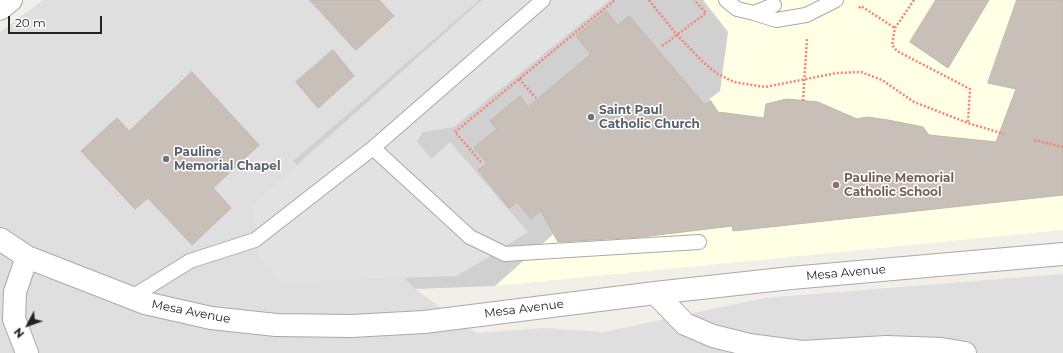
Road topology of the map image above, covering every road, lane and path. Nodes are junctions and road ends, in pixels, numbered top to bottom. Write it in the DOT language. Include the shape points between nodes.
graph roads {
  1 [pos="543,0"];
  2 [pos="615,0"];
  3 [pos="649,0"];
  4 [pos="694,0"];
  5 [pos="726,0"];
  6 [pos="836,0"];
  7 [pos="914,0"];
  8 [pos="774,5"];
  9 [pos="854,10"];
  10 [pos="754,13"];
  11 [pos="895,28"];
  12 [pos="677,35"];
  13 [pos="808,36"];
  14 [pos="662,46"];
  15 [pos="804,79"];
  16 [pos="519,80"];
  17 [pos="536,98"];
  18 [pos="803,101"];
  19 [pos="968,123"];
  20 [pos="1004,134"];
  21 [pos="1034,140"];
  22 [pos="1063,147"];
  23 [pos="373,148"];
  24 [pos="481,162"];
  25 [pos="0,239"];
  26 [pos="699,242"];
  27 [pos="1063,254"];
  28 [pos="27,257"];
  29 [pos="655,293"];
  30 [pos="132,297"];
  31 [pos="27,353"];
  32 [pos="965,353"];
  1 -- 23 [label="lane"];
  2 -- 16 [label="path"];
  3 -- 12 [label="path"];
  4 -- 12 [label="path" via="706,14"];
  5 -- 10 [label="lane" via="737,9"];
  6 -- 10 [label="lane" via="806,15 776,20"];
  7 -- 11 [label="path"];
  8 -- 10 [label="lane"];
  9 -- 11 [label="path" via="861,6"];
  11 -- 19 [label="path" via="892,45 897,51 970,89"];
  12 -- 14 [label="path"];
  12 -- 15 [label="path" via="716,74 734,82 765,87"];
  13 -- 15 [label="path"];
  15 -- 18 [label="path"];
  15 -- 19 [label="path" via="861,72 882,80 914,102"];
  16 -- 17 [label="path"];
  16 -- 24 [label="path" via="455,132"];
  19 -- 20 [label="path"];
  21 -- 22 [label="path"];
  23 -- 26 [label="lane" via="470,238 505,254"];
  23 -- 30 [label="lane" via="255,240 190,261"];
  25 -- 28 [label="street, Mesa Avenue"];
  27 -- 29 [label="street, Mesa Avenue"];
  28 -- 30 [label="street, Mesa Avenue"];
  28 -- 31 [label="street" via="16,292 14,319"];
  29 -- 30 [label="street, Mesa Avenue" via="424,322 351,326 276,325 211,318 145,303"];
  29 -- 32 [label="street" via="685,324 713,336 749,345 802,352 886,347 942,349"];
}
